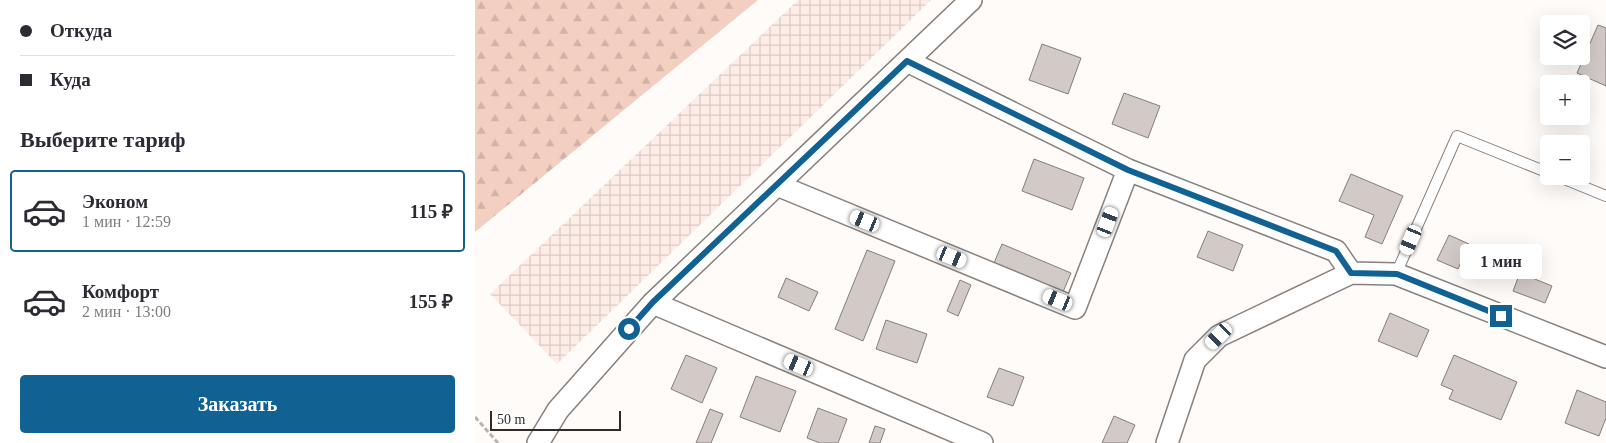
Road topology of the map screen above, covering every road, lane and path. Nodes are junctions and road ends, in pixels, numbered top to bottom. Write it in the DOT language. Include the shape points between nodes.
graph roads {
  1 [pos="971,0"];
  2 [pos="907,61"];
  3 [pos="1540,169"];
  4 [pos="1128,170"];
  5 [pos="777,185"];
  6 [pos="1579,185"];
  7 [pos="1606,196"];
  8 [pos="1351,273"];
  9 [pos="1397,274"];
  10 [pos="653,302"];
  11 [pos="1606,357"];
  12 [pos="475,417"];
  13 [pos="498,443"];
  14 [pos="538,443"];
  15 [pos="982,443"];
  16 [pos="1167,443"];
  1 -- 2 [label="street"];
  2 -- 4 [label="street"];
  2 -- 5 [label="street"];
  3 -- 9 [label="lane" via="1457,136"];
  4 -- 5 [label="street" via="1075,308"];
  4 -- 8 [label="street" via="1336,251"];
  5 -- 10 [label="street"];
  6 -- 7 [label="lane"];
  8 -- 9 [label="street"];
  8 -- 16 [label="street" via="1219,336 1195,360"];
  9 -- 11 [label="street"];
  10 -- 14 [label="street" via="557,410"];
  10 -- 15 [label="street"];
  12 -- 13 [label="path"];
}
